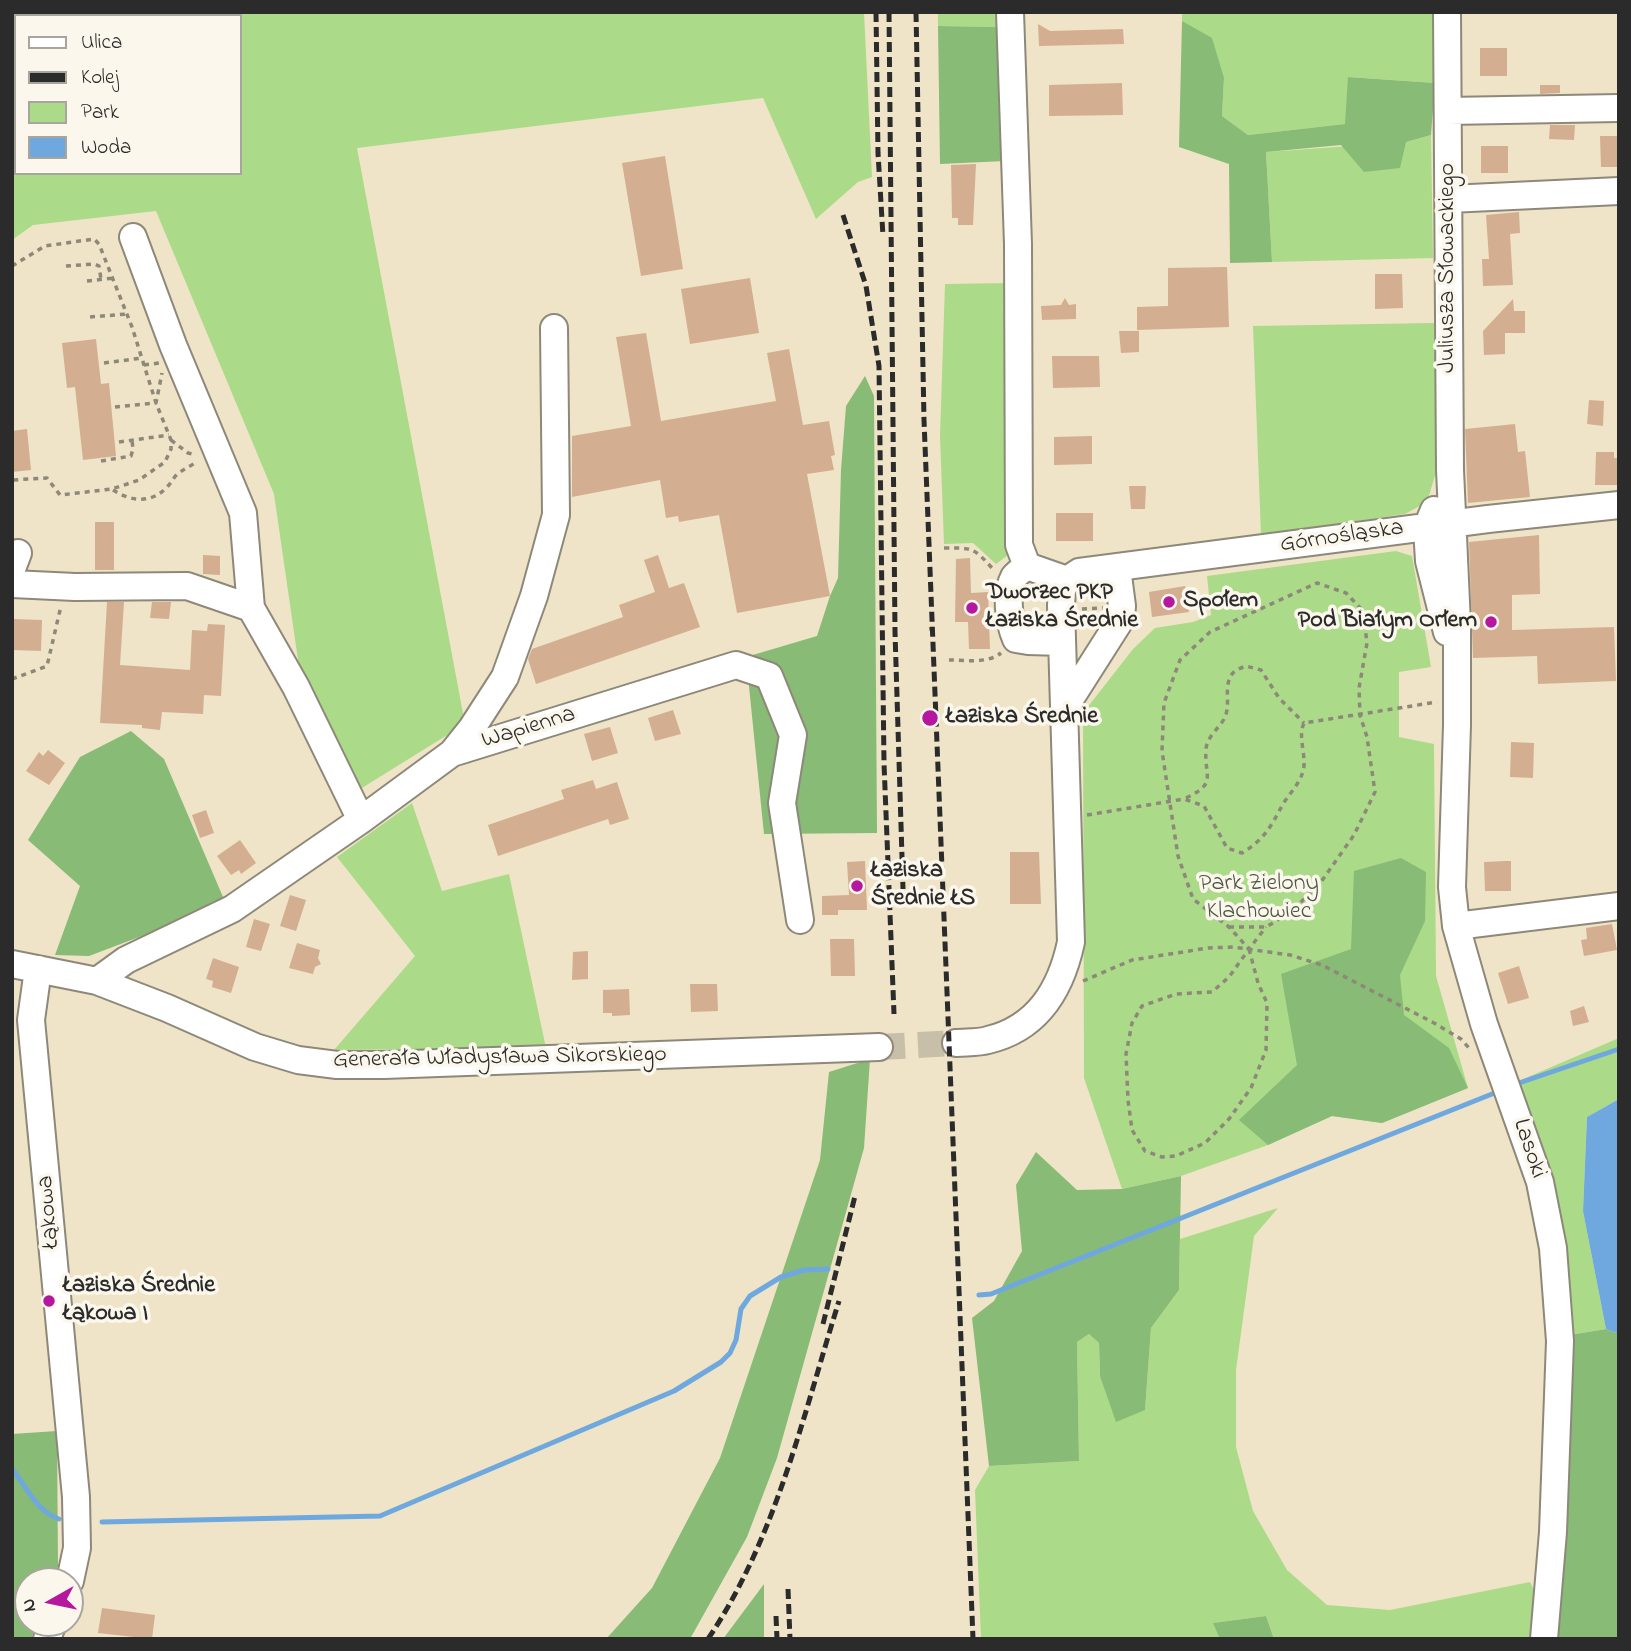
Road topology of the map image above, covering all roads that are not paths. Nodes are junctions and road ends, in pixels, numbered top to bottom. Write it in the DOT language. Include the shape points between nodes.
graph roads {
  1 [pos="1010,12"];
  2 [pos="1447,12"];
  3 [pos="1619,108"];
  4 [pos="1448,111"];
  5 [pos="1619,191"];
  6 [pos="1449,200"];
  7 [pos="133,237"];
  8 [pos="554,328"];
  9 [pos="1619,505"];
  10 [pos="1440,525"];
  11 [pos="1117,568"];
  12 [pos="1019,576"];
  13 [pos="1067,580"];
  14 [pos="12,584"];
  15 [pos="251,608"];
  16 [pos="1062,642"];
  17 [pos="1065,707"];
  18 [pos="452,753"];
  19 [pos="361,820"];
  20 [pos="1619,906"];
  21 [pos="800,920"];
  22 [pos="1456,926"];
  23 [pos="25,966"];
  24 [pos="97,981"];
  25 [pos="956,1043"];
  26 [pos="879,1046"];
  27 [pos="73,1567"];
  28 [pos="1544,1639"];
  1 -- 12 [label="street" via="1018,244"];
  2 -- 4 [label="street, Juliusza Słowackiego"];
  3 -- 4 [label="street"];
  4 -- 6 [label="street, Juliusza Słowackiego"];
  5 -- 6 [label="street"];
  6 -- 10 [label="street, Juliusza Słowackiego" via="1450,470"];
  7 -- 15 [label="street" via="243,513"];
  8 -- 18 [label="street" via="556,515 505,677"];
  9 -- 10 [label="street, Górnośląska"];
  10 -- 11 [label="street, Górnośląska"];
  10 -- 22 [label="street, Lasoki" via="1457,624 1452,861"];
  11 -- 13 [label="street, Górnośląska" via="1079,572"];
  11 -- 17 [label="street" via="1121,619"];
  12 -- 13 [label="street"];
  12 -- 16 [label="street" via="1009,594 1016,639"];
  13 -- 16 [label="street" via="1062,590"];
  14 -- 15 [label="street" via="187,586"];
  15 -- 19 [label="street" via="296,687"];
  16 -- 17 [label="street"];
  17 -- 25 [label="street" via="1071,942 1066,968 1053,996 1020,1027 988,1041"];
  18 -- 19 [label="street, Wapienna"];
  18 -- 21 [label="street, Wapienna" via="736,665 769,676 793,735 782,803"];
  19 -- 24 [label="street, Wapienna" via="232,909 126,960"];
  20 -- 22 [label="street"];
  22 -- 28 [label="street, Lasoki" via="1484,1024 1540,1182 1553,1248 1560,1341"];
  23 -- 24 [label="street, Generała Władysława Sikorskiego"];
  23 -- 27 [label="street, Łąkowa" via="76,1497"];
  24 -- 26 [label="street, Generała Władysława Sikorskiego" via="255,1047 337,1065"];
}
